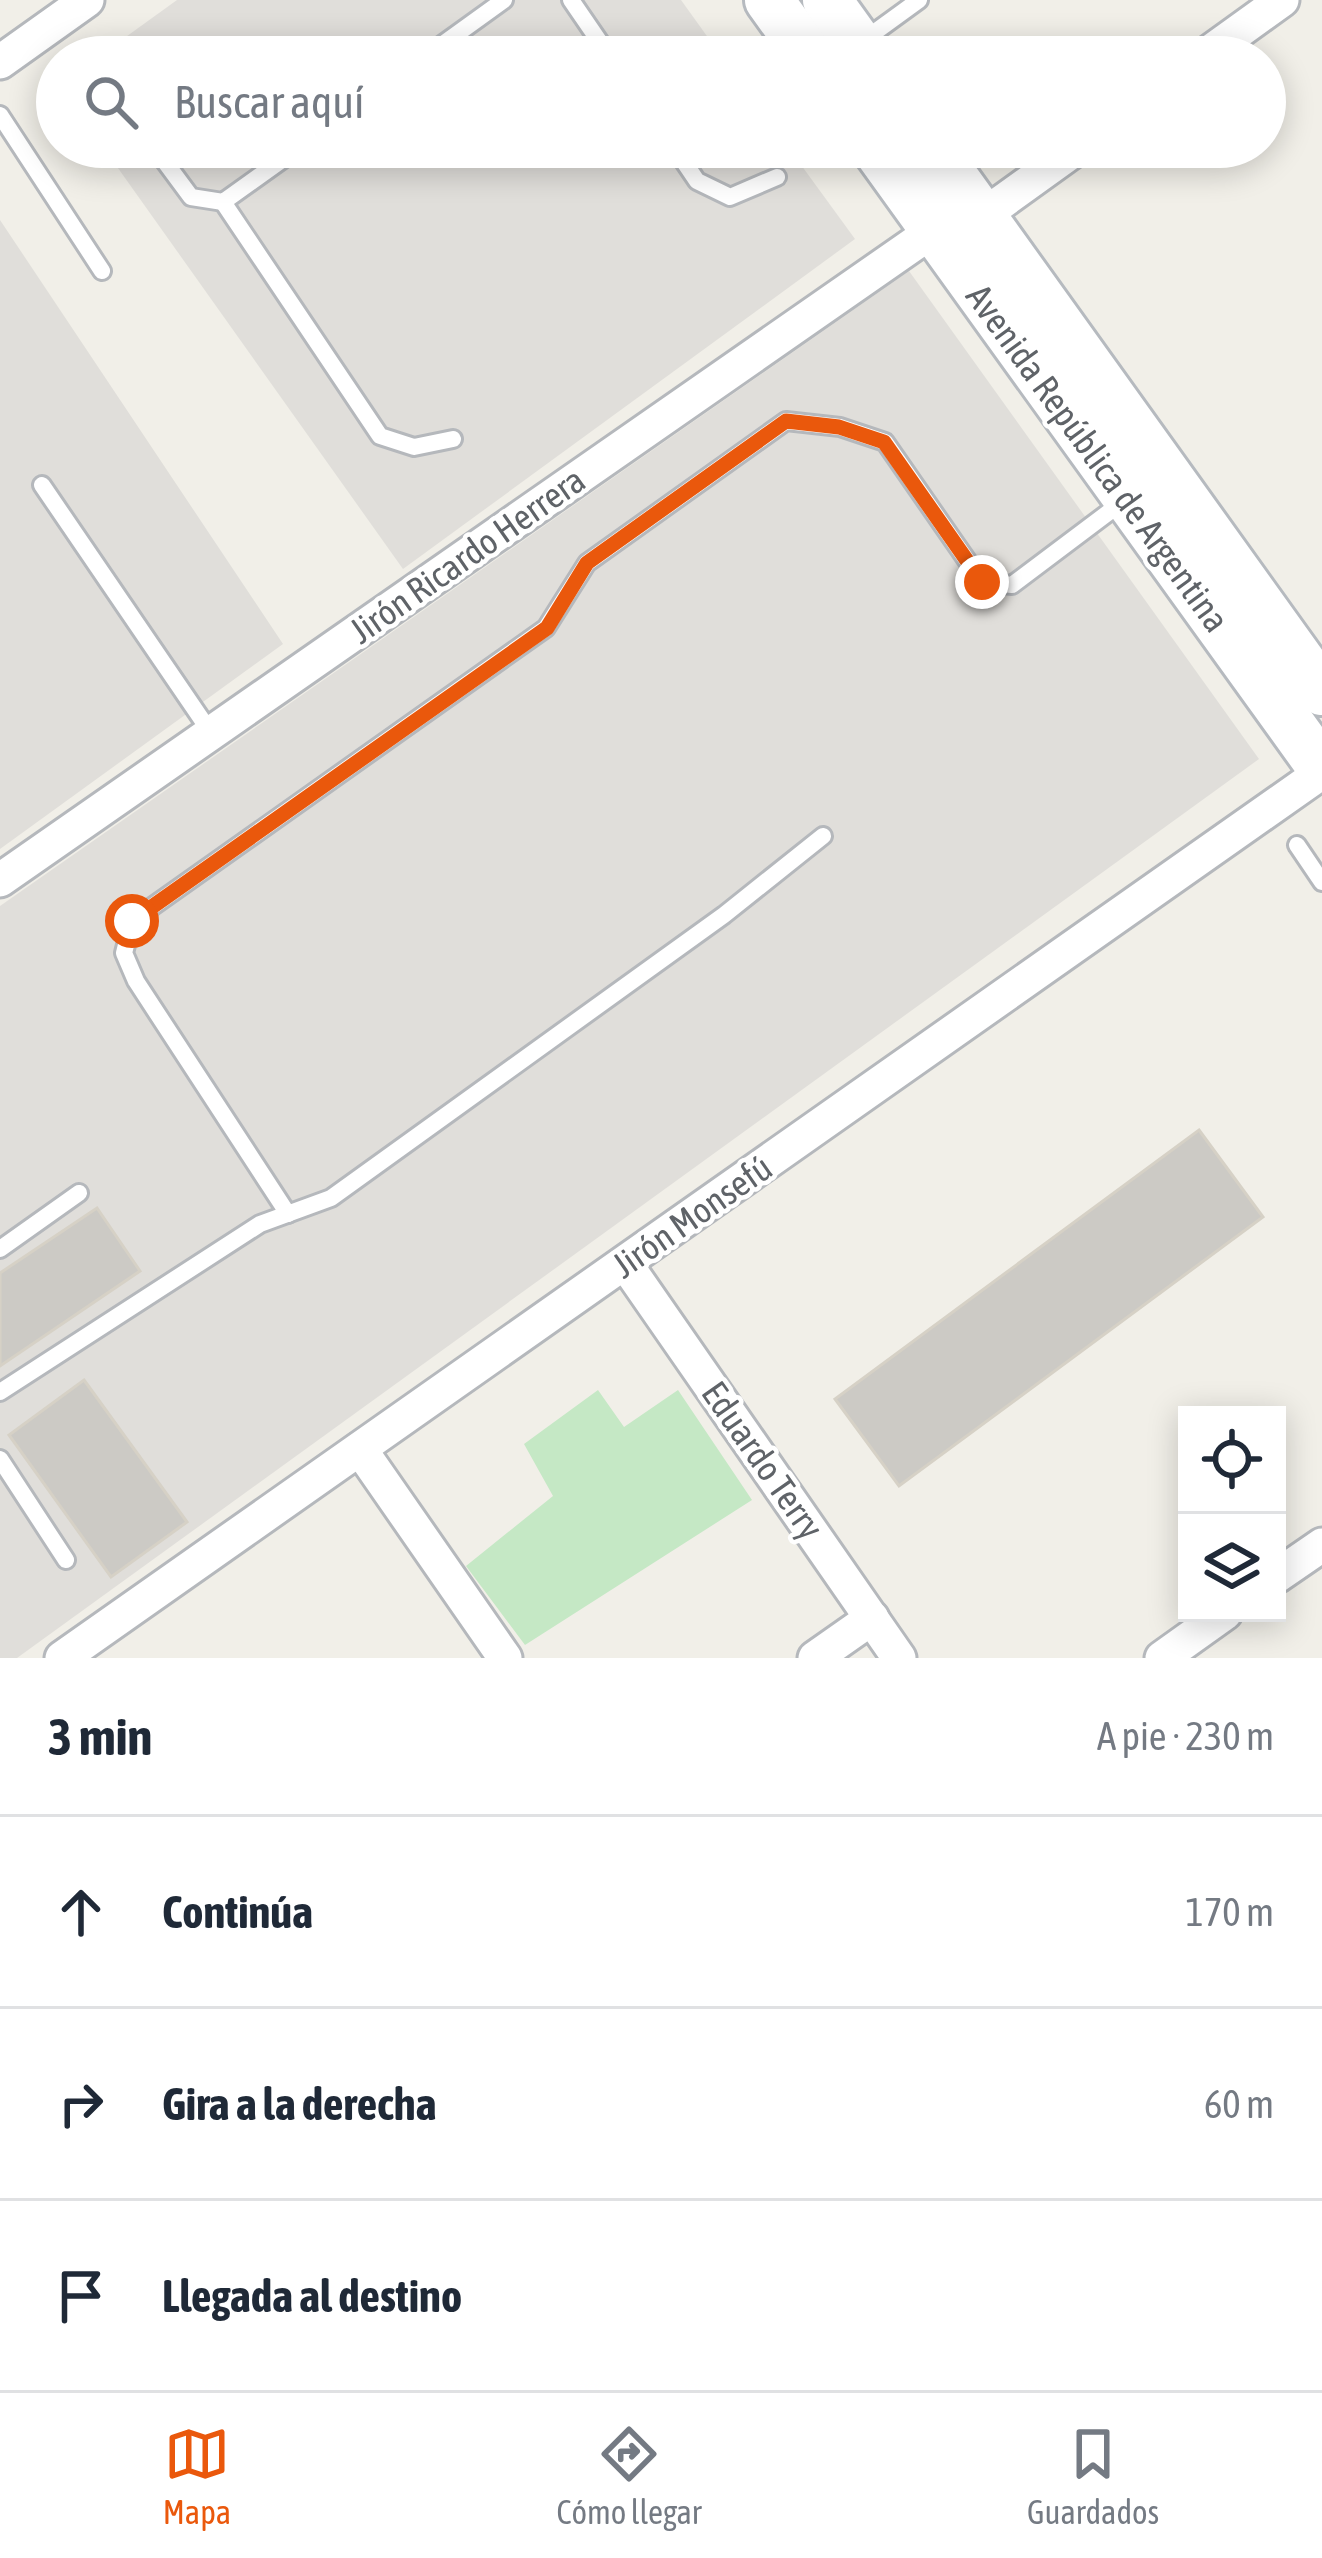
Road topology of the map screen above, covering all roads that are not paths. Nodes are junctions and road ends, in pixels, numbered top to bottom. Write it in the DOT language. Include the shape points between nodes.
graph roads {
  1 [pos="504,0"];
  2 [pos="571,0"];
  3 [pos="770,0"];
  4 [pos="827,0"];
  5 [pos="919,0"];
  6 [pos="1282,0"];
  7 [pos="71,4"];
  8 [pos="454,36"];
  9 [pos="596,36"];
  10 [pos="795,36"];
  11 [pos="852,36"];
  12 [pos="879,36"];
  13 [pos="1232,36"];
  14 [pos="0,62"];
  15 [pos="0,115"];
  16 [pos="170,168"];
  17 [pos="271,168"];
  18 [pos="689,168"];
  19 [pos="889,168"];
  20 [pos="947,168"];
  21 [pos="1049,168"];
  22 [pos="777,177"];
  23 [pos="223,202"];
  24 [pos="981,217"];
  25 [pos="934,230"];
  26 [pos="102,271"];
  27 [pos="453,439"];
  28 [pos="42,485"];
  29 [pos="1127,498"];
  30 [pos="1322,691"];
  31 [pos="211,733"];
  32 [pos="1322,770"];
  33 [pos="823,836"];
  34 [pos="1298,844"];
  35 [pos="0,880"];
  36 [pos="1322,882"];
  37 [pos="79,1193"];
  38 [pos="288,1214"];
  39 [pos="0,1249"];
  40 [pos="626,1263"];
  41 [pos="0,1392"];
  42 [pos="360,1449"];
  43 [pos="0,1459"];
  44 [pos="1322,1544"];
  45 [pos="67,1560"];
  46 [pos="1286,1570"];
  47 [pos="872,1618"];
  48 [pos="1212,1622"];
  49 [pos="82,1652"];
  50 [pos="505,1658"];
  51 [pos="814,1658"];
  52 [pos="899,1658"];
  53 [pos="1162,1658"];
  1 -- 8 [label="lane"];
  2 -- 9 [label="lane"];
  3 -- 10 [label="main road"];
  4 -- 11 [label="main road"];
  5 -- 12 [label="lane"];
  6 -- 13 [label="street"];
  7 -- 14 [label="street"];
  15 -- 26 [label="lane"];
  16 -- 23 [label="lane" via="191,196"];
  17 -- 23 [label="lane"];
  18 -- 22 [label="lane" via="730,197"];
  19 -- 25 [label="main road, Avenida República de Argentina"];
  20 -- 24 [label="main road, Avenida República de Argentina"];
  21 -- 24 [label="street"];
  23 -- 27 [label="lane" via="380,436 414,448"];
  24 -- 30 [label="main road, Avenida República de Argentina"];
  25 -- 29 [label="main road, Avenida República de Argentina"];
  25 -- 31 [label="street, Jirón Ricardo Herrera"];
  28 -- 31 [label="lane"];
  29 -- 32 [label="main road, Avenida República de Argentina"];
  29 -- 38 [label="lane" via="1012,585 982,582 884,442 786,421 587,563 547,628 132,921 124,953 136,981"];
  31 -- 35 [label="street, Jirón Ricardo Herrera"];
  32 -- 40 [label="street, Jirón Monsefú"];
  33 -- 38 [label="lane" via="331,1198"];
  34 -- 36 [label="lane"];
  37 -- 39 [label="lane"];
  38 -- 41 [label="lane" via="260,1224"];
  40 -- 42 [label="street, Jirón Monsefú"];
  40 -- 47 [label="street, Eduardo Terry"];
  42 -- 49 [label="street, Jirón Monsefú"];
  42 -- 50 [label="street"];
  43 -- 45 [label="lane"];
  44 -- 46 [label="street"];
  47 -- 51 [label="street"];
  47 -- 52 [label="street, Eduardo Terry"];
  48 -- 53 [label="street"];
}
